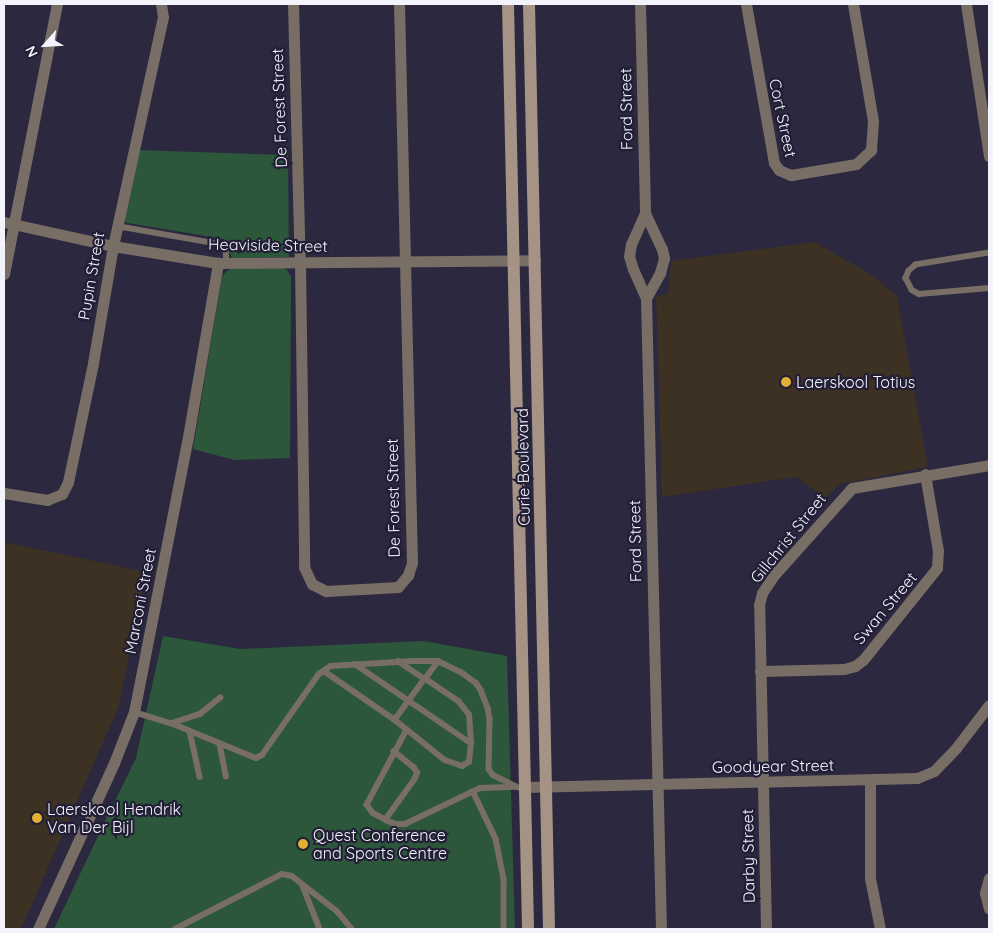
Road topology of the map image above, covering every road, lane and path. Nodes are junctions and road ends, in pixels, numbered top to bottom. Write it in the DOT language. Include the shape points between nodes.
graph roads {
  1 [pos="57,4"];
  2 [pos="161,4"];
  3 [pos="293,4"];
  4 [pos="399,4"];
  5 [pos="508,4"];
  6 [pos="529,4"];
  7 [pos="640,4"];
  8 [pos="746,4"];
  9 [pos="853,4"];
  10 [pos="966,4"];
  11 [pos="511,88"];
  12 [pos="531,88"];
  13 [pos="989,156"];
  14 [pos="645,213"];
  15 [pos="9,223"];
  16 [pos="117,226"];
  17 [pos="113,246"];
  18 [pos="989,253"];
  19 [pos="404,260"];
  20 [pos="515,260"];
  21 [pos="535,260"];
  22 [pos="300,262"];
  23 [pos="223,263"];
  24 [pos="4,274"];
  25 [pos="989,288"];
  26 [pos="646,298"];
  27 [pos="539,422"];
  28 [pos="517,424"];
  29 [pos="989,465"];
  30 [pos="925,474"];
  31 [pos="4,493"];
  32 [pos="398,661"];
  33 [pos="438,661"];
  34 [pos="544,662"];
  35 [pos="523,663"];
  36 [pos="355,664"];
  37 [pos="324,671"];
  38 [pos="760,672"];
  39 [pos="425,679"];
  40 [pos="220,698"];
  41 [pos="408,702"];
  42 [pos="989,705"];
  43 [pos="134,712"];
  44 [pos="395,720"];
  45 [pos="171,723"];
  46 [pos="407,730"];
  47 [pos="190,731"];
  48 [pos="471,743"];
  49 [pos="220,744"];
  50 [pos="394,752"];
  51 [pos="226,776"];
  52 [pos="200,777"];
  53 [pos="870,780"];
  54 [pos="762,782"];
  55 [pos="658,784"];
  56 [pos="521,787"];
  57 [pos="546,787"];
  58 [pos="473,791"];
  59 [pos="385,820"];
  60 [pos="989,878"];
  61 [pos="302,884"];
  62 [pos="989,908"];
  63 [pos="38,929"];
  64 [pos="175,929"];
  65 [pos="320,929"];
  66 [pos="352,929"];
  67 [pos="504,929"];
  68 [pos="528,929"];
  69 [pos="549,929"];
  70 [pos="661,929"];
  71 [pos="766,929"];
  72 [pos="880,929"];
  1 -- 15 [label="street"];
  2 -- 16 [label="street, Pupin Street" via="163,17"];
  3 -- 22 [label="street, De Forest Street"];
  4 -- 19 [label="street, De Forest Street"];
  5 -- 11 [label="street, Curie Boulevard"];
  6 -- 12 [label="street, Curie Boulevard"];
  7 -- 14 [label="street, Ford Street"];
  8 -- 9 [label="street, Cort Street" via="773,158 779,170 791,175 856,164 871,150 873,121"];
  10 -- 13 [label="street"];
  11 -- 12 [label="street"];
  11 -- 20 [label="street, Curie Boulevard"];
  12 -- 21 [label="street, Curie Boulevard"];
  14 -- 26 [label="street, Ford Street" via="629,256"];
  14 -- 26 [label="street, Ford Street" via="664,258 660,273"];
  15 -- 17 [label="street, Heaviside Street"];
  15 -- 24 [label="street"];
  16 -- 17 [label="street, Pupin Street"];
  16 -- 23 [label="lane" via="219,244 226,250"];
  17 -- 23 [label="street, Heaviside Street"];
  17 -- 31 [label="street, Pupin Street" via="93,363 65,490 58,497 47,500"];
  18 -- 25 [label="lane" via="916,265 906,278 912,290 919,294"];
  19 -- 20 [label="street, Heaviside Street"];
  19 -- 22 [label="street, Heaviside Street"];
  19 -- 22 [label="street, De Forest Street" via="410,570 398,587 326,592 312,584 304,567"];
  20 -- 21 [label="street, Heaviside Street"];
  20 -- 28 [label="street, Curie Boulevard"];
  21 -- 27 [label="street, Curie Boulevard"];
  22 -- 23 [label="street, Heaviside Street"];
  23 -- 43 [label="street, Marconi Street"];
  26 -- 55 [label="street, Ford Street"];
  27 -- 28 [label="street"];
  27 -- 34 [label="street, Curie Boulevard"];
  28 -- 35 [label="street, Curie Boulevard"];
  29 -- 30 [label="street, Gillchrist Street"];
  30 -- 38 [label="street, Gillchrist Street" via="852,488 775,574 759,600"];
  30 -- 38 [label="street, Swan Street" via="938,568 863,660 844,669"];
  32 -- 33 [label="lane"];
  32 -- 36 [label="lane"];
  32 -- 39 [label="lane"];
  33 -- 39 [label="lane"];
  33 -- 56 [label="lane" via="462,672 481,690 490,718 489,769 493,775"];
  34 -- 35 [label="street"];
  34 -- 57 [label="street, Curie Boulevard"];
  35 -- 56 [label="street, Curie Boulevard"];
  36 -- 37 [label="lane" via="339,664"];
  36 -- 41 [label="lane"];
  37 -- 44 [label="lane"];
  37 -- 49 [label="lane" via="260,757"];
  38 -- 54 [label="street, Gillchrist Street"];
  39 -- 41 [label="lane"];
  39 -- 48 [label="lane" via="465,710 470,720"];
  40 -- 45 [label="lane" via="200,714"];
  41 -- 44 [label="lane"];
  41 -- 48 [label="lane"];
  42 -- 53 [label="street, Goodyear Street" via="956,748 926,776 910,780"];
  43 -- 45 [label="lane"];
  43 -- 63 [label="street, Marconi Street"];
  44 -- 46 [label="lane"];
  45 -- 47 [label="lane"];
  46 -- 48 [label="lane" via="457,766 469,762"];
  46 -- 50 [label="lane"];
  47 -- 49 [label="lane"];
  47 -- 52 [label="lane"];
  49 -- 51 [label="lane"];
  50 -- 59 [label="lane" via="367,805"];
  50 -- 59 [label="lane" via="417,773"];
  53 -- 54 [label="street, Goodyear Street"];
  53 -- 72 [label="street" via="870,878"];
  54 -- 55 [label="street, Goodyear Street"];
  54 -- 71 [label="street, Darby Street"];
  55 -- 57 [label="street, Goodyear Street"];
  55 -- 70 [label="street"];
  56 -- 57 [label="street, Goodyear Street"];
  56 -- 58 [label="lane" via="484,787"];
  56 -- 68 [label="street, Curie Boulevard"];
  57 -- 69 [label="street, Curie Boulevard"];
  58 -- 59 [label="lane" via="405,824"];
  58 -- 67 [label="lane" via="496,839 504,879"];
  60 -- 62 [label="street" via="985,893"];
  61 -- 64 [label="lane" via="287,874 275,876"];
  61 -- 65 [label="lane"];
  61 -- 66 [label="lane" via="344,917"];
}
